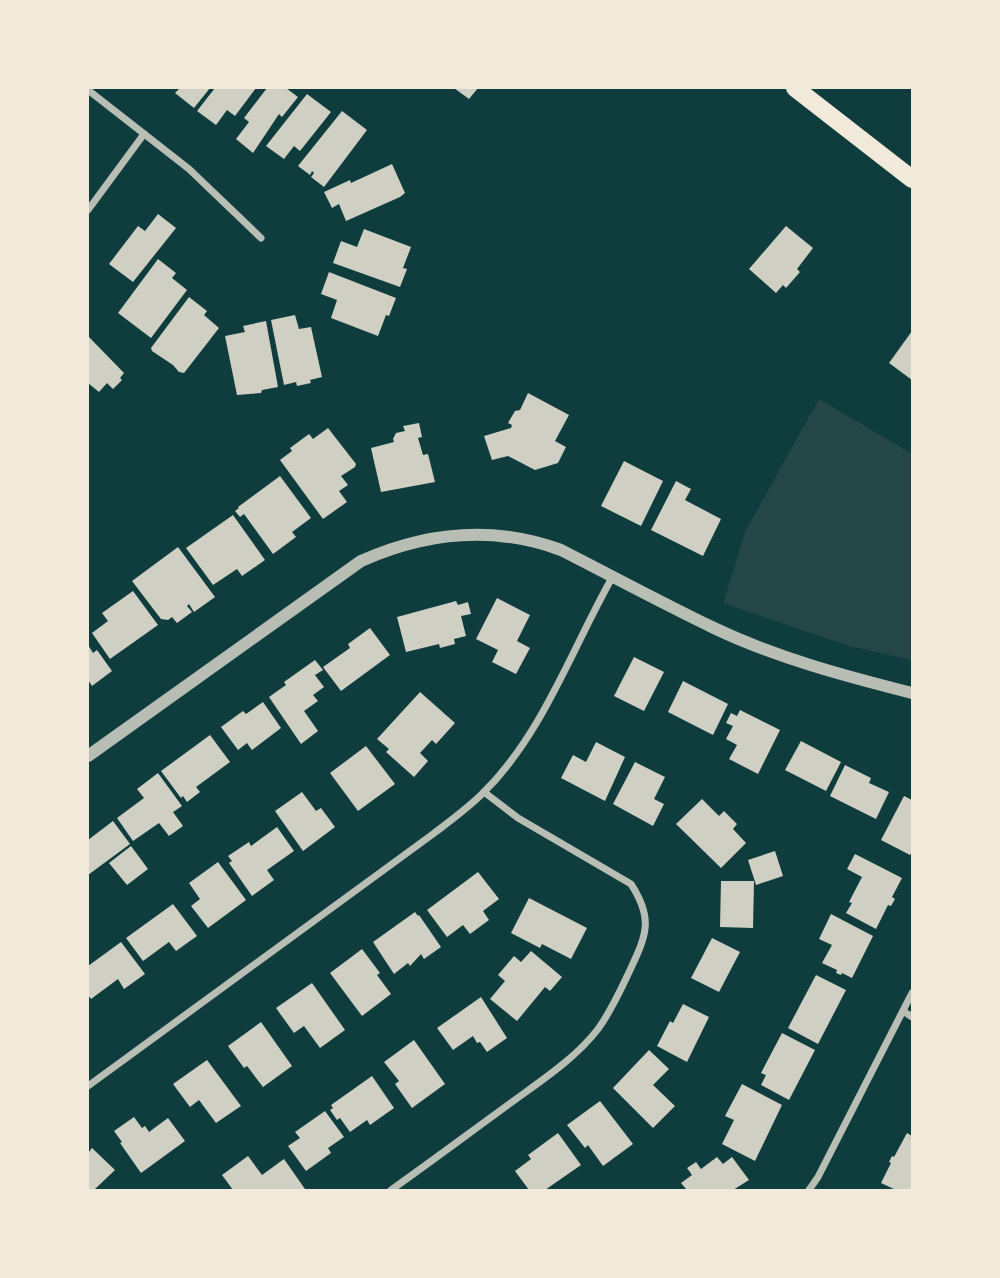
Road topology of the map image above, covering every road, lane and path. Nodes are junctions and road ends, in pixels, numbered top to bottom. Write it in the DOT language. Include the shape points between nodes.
graph roads {
  1 [pos="799,89"];
  2 [pos="88,90"];
  3 [pos="144,134"];
  4 [pos="912,179"];
  5 [pos="88,210"];
  6 [pos="261,237"];
  7 [pos="613,576"];
  8 [pos="912,693"];
  9 [pos="88,756"];
  10 [pos="484,792"];
  11 [pos="912,993"];
  12 [pos="903,1011"];
  13 [pos="912,1017"];
  14 [pos="88,1086"];
  15 [pos="391,1191"];
  16 [pos="809,1191"];
  1 -- 4 [label="main road"];
  2 -- 3 [label="street"];
  3 -- 5 [label="street"];
  3 -- 6 [label="street"];
  7 -- 8 [label="street" via="715,629 812,665"];
  7 -- 9 [label="street" via="544,543 498,535 444,536 388,549 320,588"];
  7 -- 10 [label="street" via="540,715"];
  10 -- 14 [label="street"];
  10 -- 15 [label="street" via="518,818 631,884 645,912 644,941 597,1031 556,1069"];
  11 -- 12 [label="street"];
  12 -- 13 [label="street"];
  12 -- 16 [label="street"];
}
